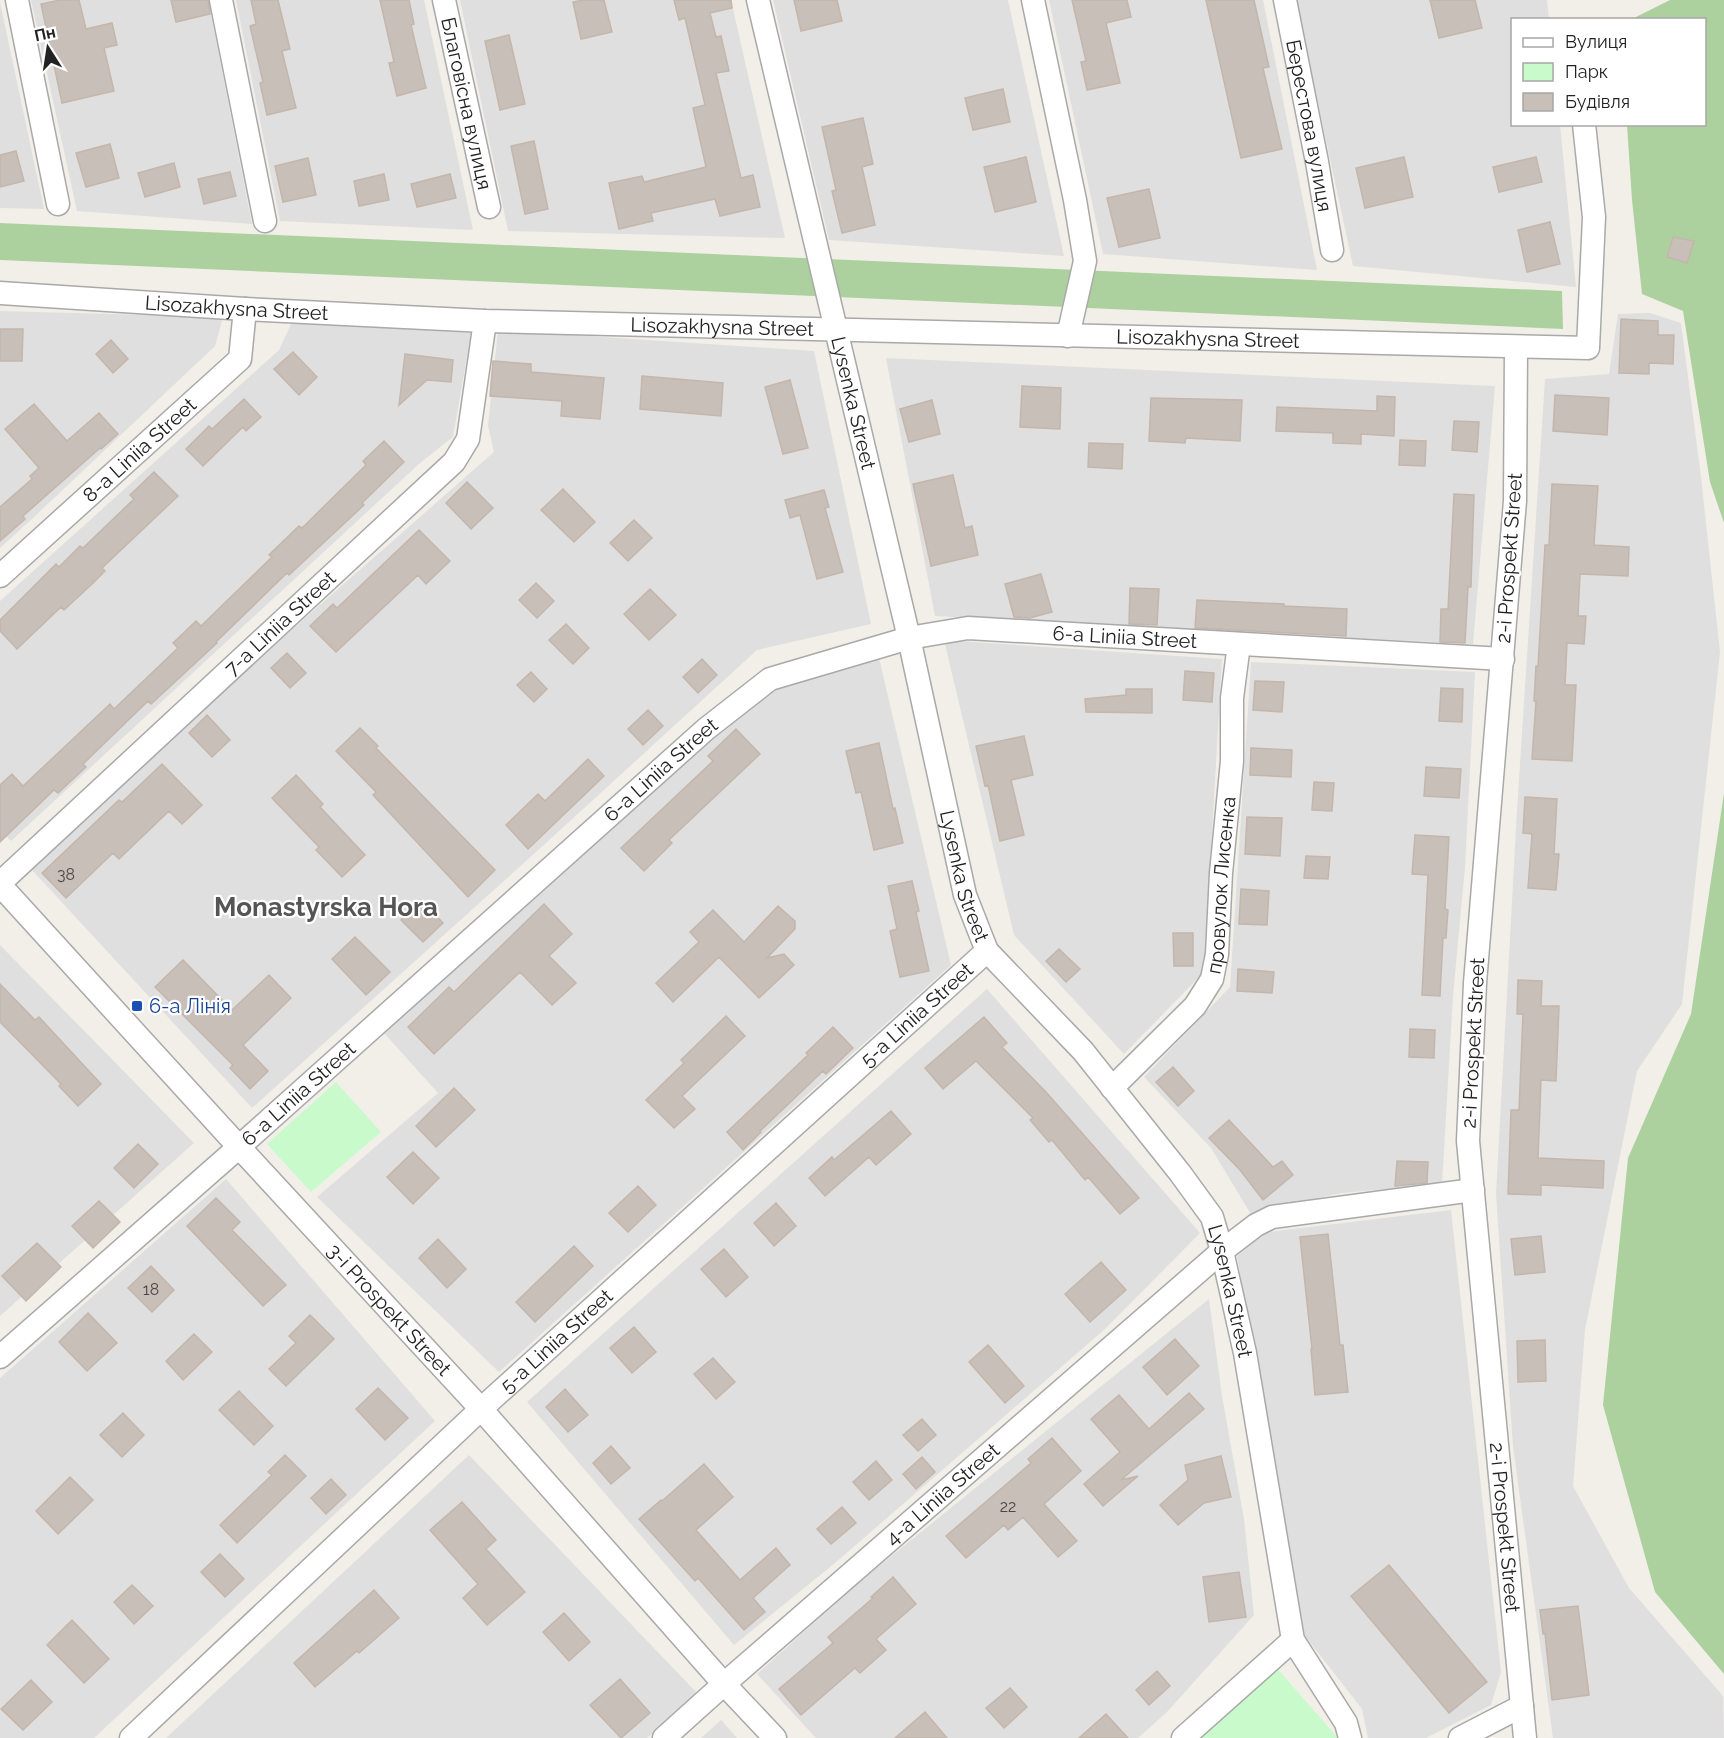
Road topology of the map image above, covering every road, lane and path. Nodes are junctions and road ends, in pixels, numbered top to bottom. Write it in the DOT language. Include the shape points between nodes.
graph roads {
  1 [pos="17,0"];
  2 [pos="221,0"];
  3 [pos="444,0"];
  4 [pos="758,0"];
  5 [pos="1033,0"];
  6 [pos="1285,0"];
  7 [pos="1584,126"];
  8 [pos="58,204"];
  9 [pos="489,207"];
  10 [pos="265,221"];
  11 [pos="1332,250"];
  12 [pos="0,293"];
  13 [pos="245,309"];
  14 [pos="485,321"];
  15 [pos="837,330"];
  16 [pos="1068,336"];
  17 [pos="1516,347"];
  18 [pos="0,576"];
  19 [pos="909,638"];
  20 [pos="1239,644"];
  21 [pos="1503,659"];
  22 [pos="0,884"];
  23 [pos="987,951"];
  24 [pos="1112,1088"];
  25 [pos="239,1148"];
  26 [pos="1473,1190"];
  27 [pos="1222,1251"];
  28 [pos="0,1357"];
  29 [pos="481,1409"];
  30 [pos="1293,1640"];
  31 [pos="724,1684"];
  32 [pos="1522,1706"];
  33 [pos="131,1738"];
  34 [pos="664,1738"];
  35 [pos="775,1738"];
  36 [pos="1183,1738"];
  37 [pos="1350,1738"];
  38 [pos="1460,1738"];
  39 [pos="1525,1738"];
  1 -- 8 [label="street"];
  2 -- 10 [label="street"];
  3 -- 9 [label="street, Благовісна вулиця"];
  4 -- 15 [label="street, Lysenka Street"];
  5 -- 16 [label="street" via="1076,200 1085,261"];
  6 -- 11 [label="street, Берестова вулиця"];
  7 -- 17 [label="street, Lisozakhysna Street" via="1594,217 1588,348"];
  12 -- 13 [label="street, Lisozakhysna Street"];
  13 -- 14 [label="street, Lisozakhysna Street"];
  13 -- 18 [label="street, 8-a Liniia Street" via="240,359"];
  14 -- 15 [label="street, Lisozakhysna Street"];
  14 -- 22 [label="street, 7-a Liniia Street" via="468,439 454,462"];
  15 -- 16 [label="street, Lisozakhysna Street"];
  15 -- 19 [label="street, Lysenka Street"];
  16 -- 17 [label="street, Lisozakhysna Street"];
  17 -- 21 [label="street, 2-i Prospekt Street" via="1515,501"];
  19 -- 20 [label="street, 6-a Liniia Street" via="968,627"];
  19 -- 23 [label="street, Lysenka Street" via="965,895"];
  19 -- 25 [label="street, 6-a Liniia Street" via="770,679 706,729"];
  20 -- 21 [label="street, 6-a Liniia Street"];
  20 -- 24 [label="street, провулок Лисенка" via="1232,698 1232,760 1217,954 1212,978 1195,1006"];
  21 -- 26 [label="street, 2-i Prospekt Street" via="1475,983 1468,1142"];
  22 -- 25 [label="street, 3-i Prospekt Street"];
  23 -- 24 [label="street, Lysenka Street" via="1083,1051"];
  23 -- 29 [label="street, 5-a Liniia Street"];
  24 -- 27 [label="street, Lysenka Street" via="1212,1217"];
  25 -- 28 [label="street, 6-a Liniia Street"];
  25 -- 29 [label="street, 3-i Prospekt Street"];
  26 -- 27 [label="street, 4-a Liniia Street" via="1272,1217"];
  26 -- 32 [label="street, 2-i Prospekt Street"];
  27 -- 30 [label="street, Lysenka Street" via="1245,1353"];
  27 -- 31 [label="street, 4-a Liniia Street"];
  29 -- 31 [label="street, 3-i Prospekt Street"];
  29 -- 33 [label="street, 5-a Liniia Street"];
  30 -- 36 [label="street"];
  30 -- 37 [label="street, Lysenka Street" via="1346,1723"];
  31 -- 34 [label="street, 4-a Liniia Street"];
  31 -- 35 [label="street, 3-i Prospekt Street"];
  32 -- 38 [label="street"];
  32 -- 39 [label="street, 2-i Prospekt Street"];
}
